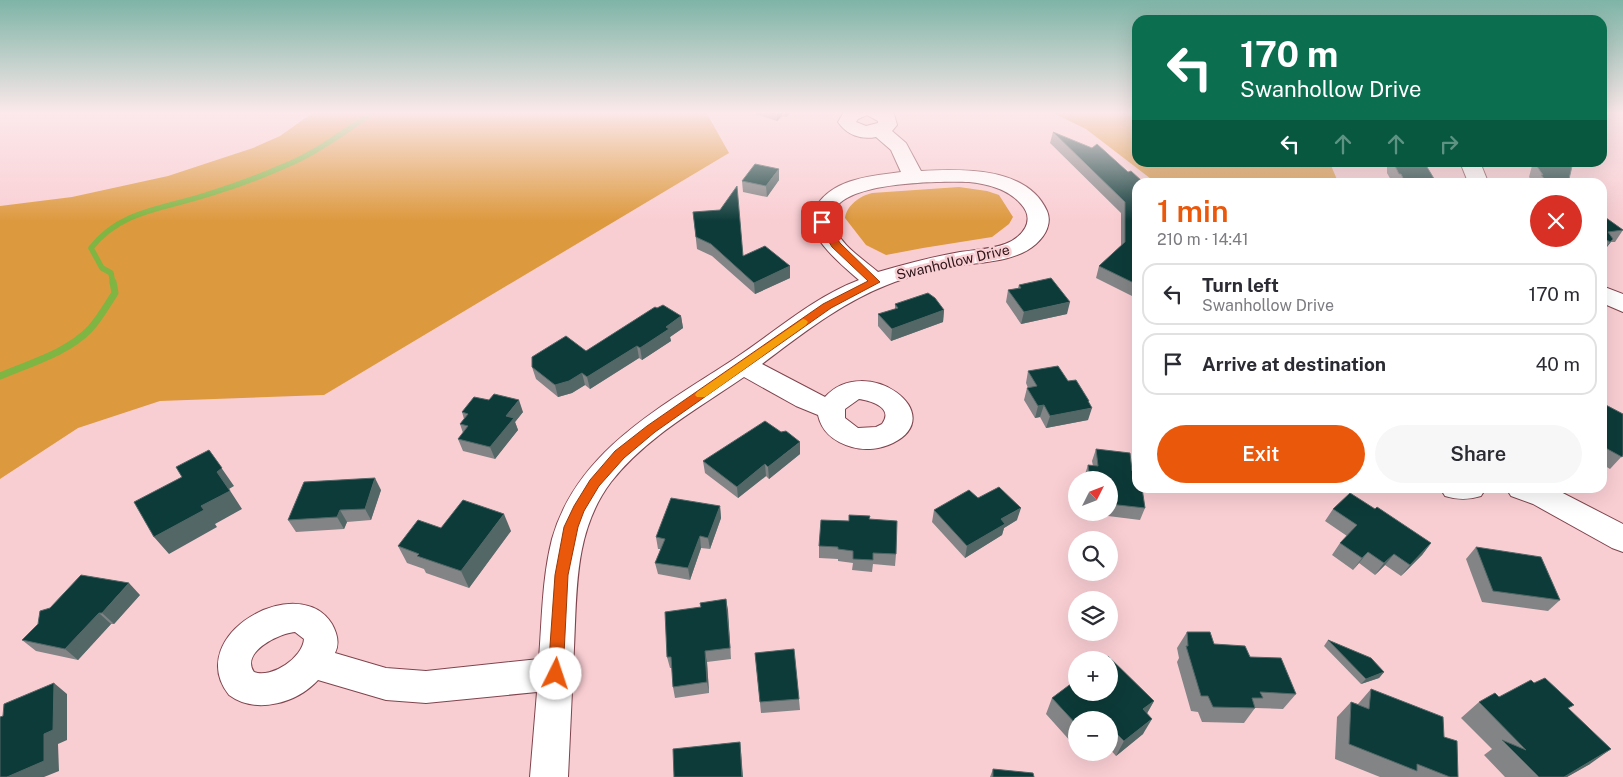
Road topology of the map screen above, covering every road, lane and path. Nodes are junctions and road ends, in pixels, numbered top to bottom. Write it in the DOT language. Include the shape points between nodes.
graph roads {
  1 [pos="900,148"];
  2 [pos="914,178"];
  3 [pos="875,282"];
  4 [pos="1607,296"];
  5 [pos="1623,304"];
  6 [pos="744,365"];
  7 [pos="832,410"];
  8 [pos="1535,493"];
  9 [pos="1623,539"];
  10 [pos="312,662"];
  11 [pos="556,674"];
  12 [pos="549,777"];
  1 -- 2 [label="street"];
  2 -- 3 [label="street, Swanhollow Drive" via="855,187 827,204 822,217 826,232 836,245"];
  2 -- 3 [label="street, Swanhollow Drive" via="972,176 1010,185 1031,200 1038,210 1039,227 1032,237 1011,250 936,263"];
  3 -- 6 [label="street, Swanhollow Drive" via="827,306"];
  4 -- 5 [label="street"];
  6 -- 7 [label="street" via="804,399"];
  6 -- 11 [label="street, Swanhollow Drive" via="620,454 595,483 578,510 571,527 562,575"];
  8 -- 9 [label="street"];
  10 -- 11 [label="street" via="386,684 426,687"];
  11 -- 12 [label="street, Swanhollow Drive"];
}
